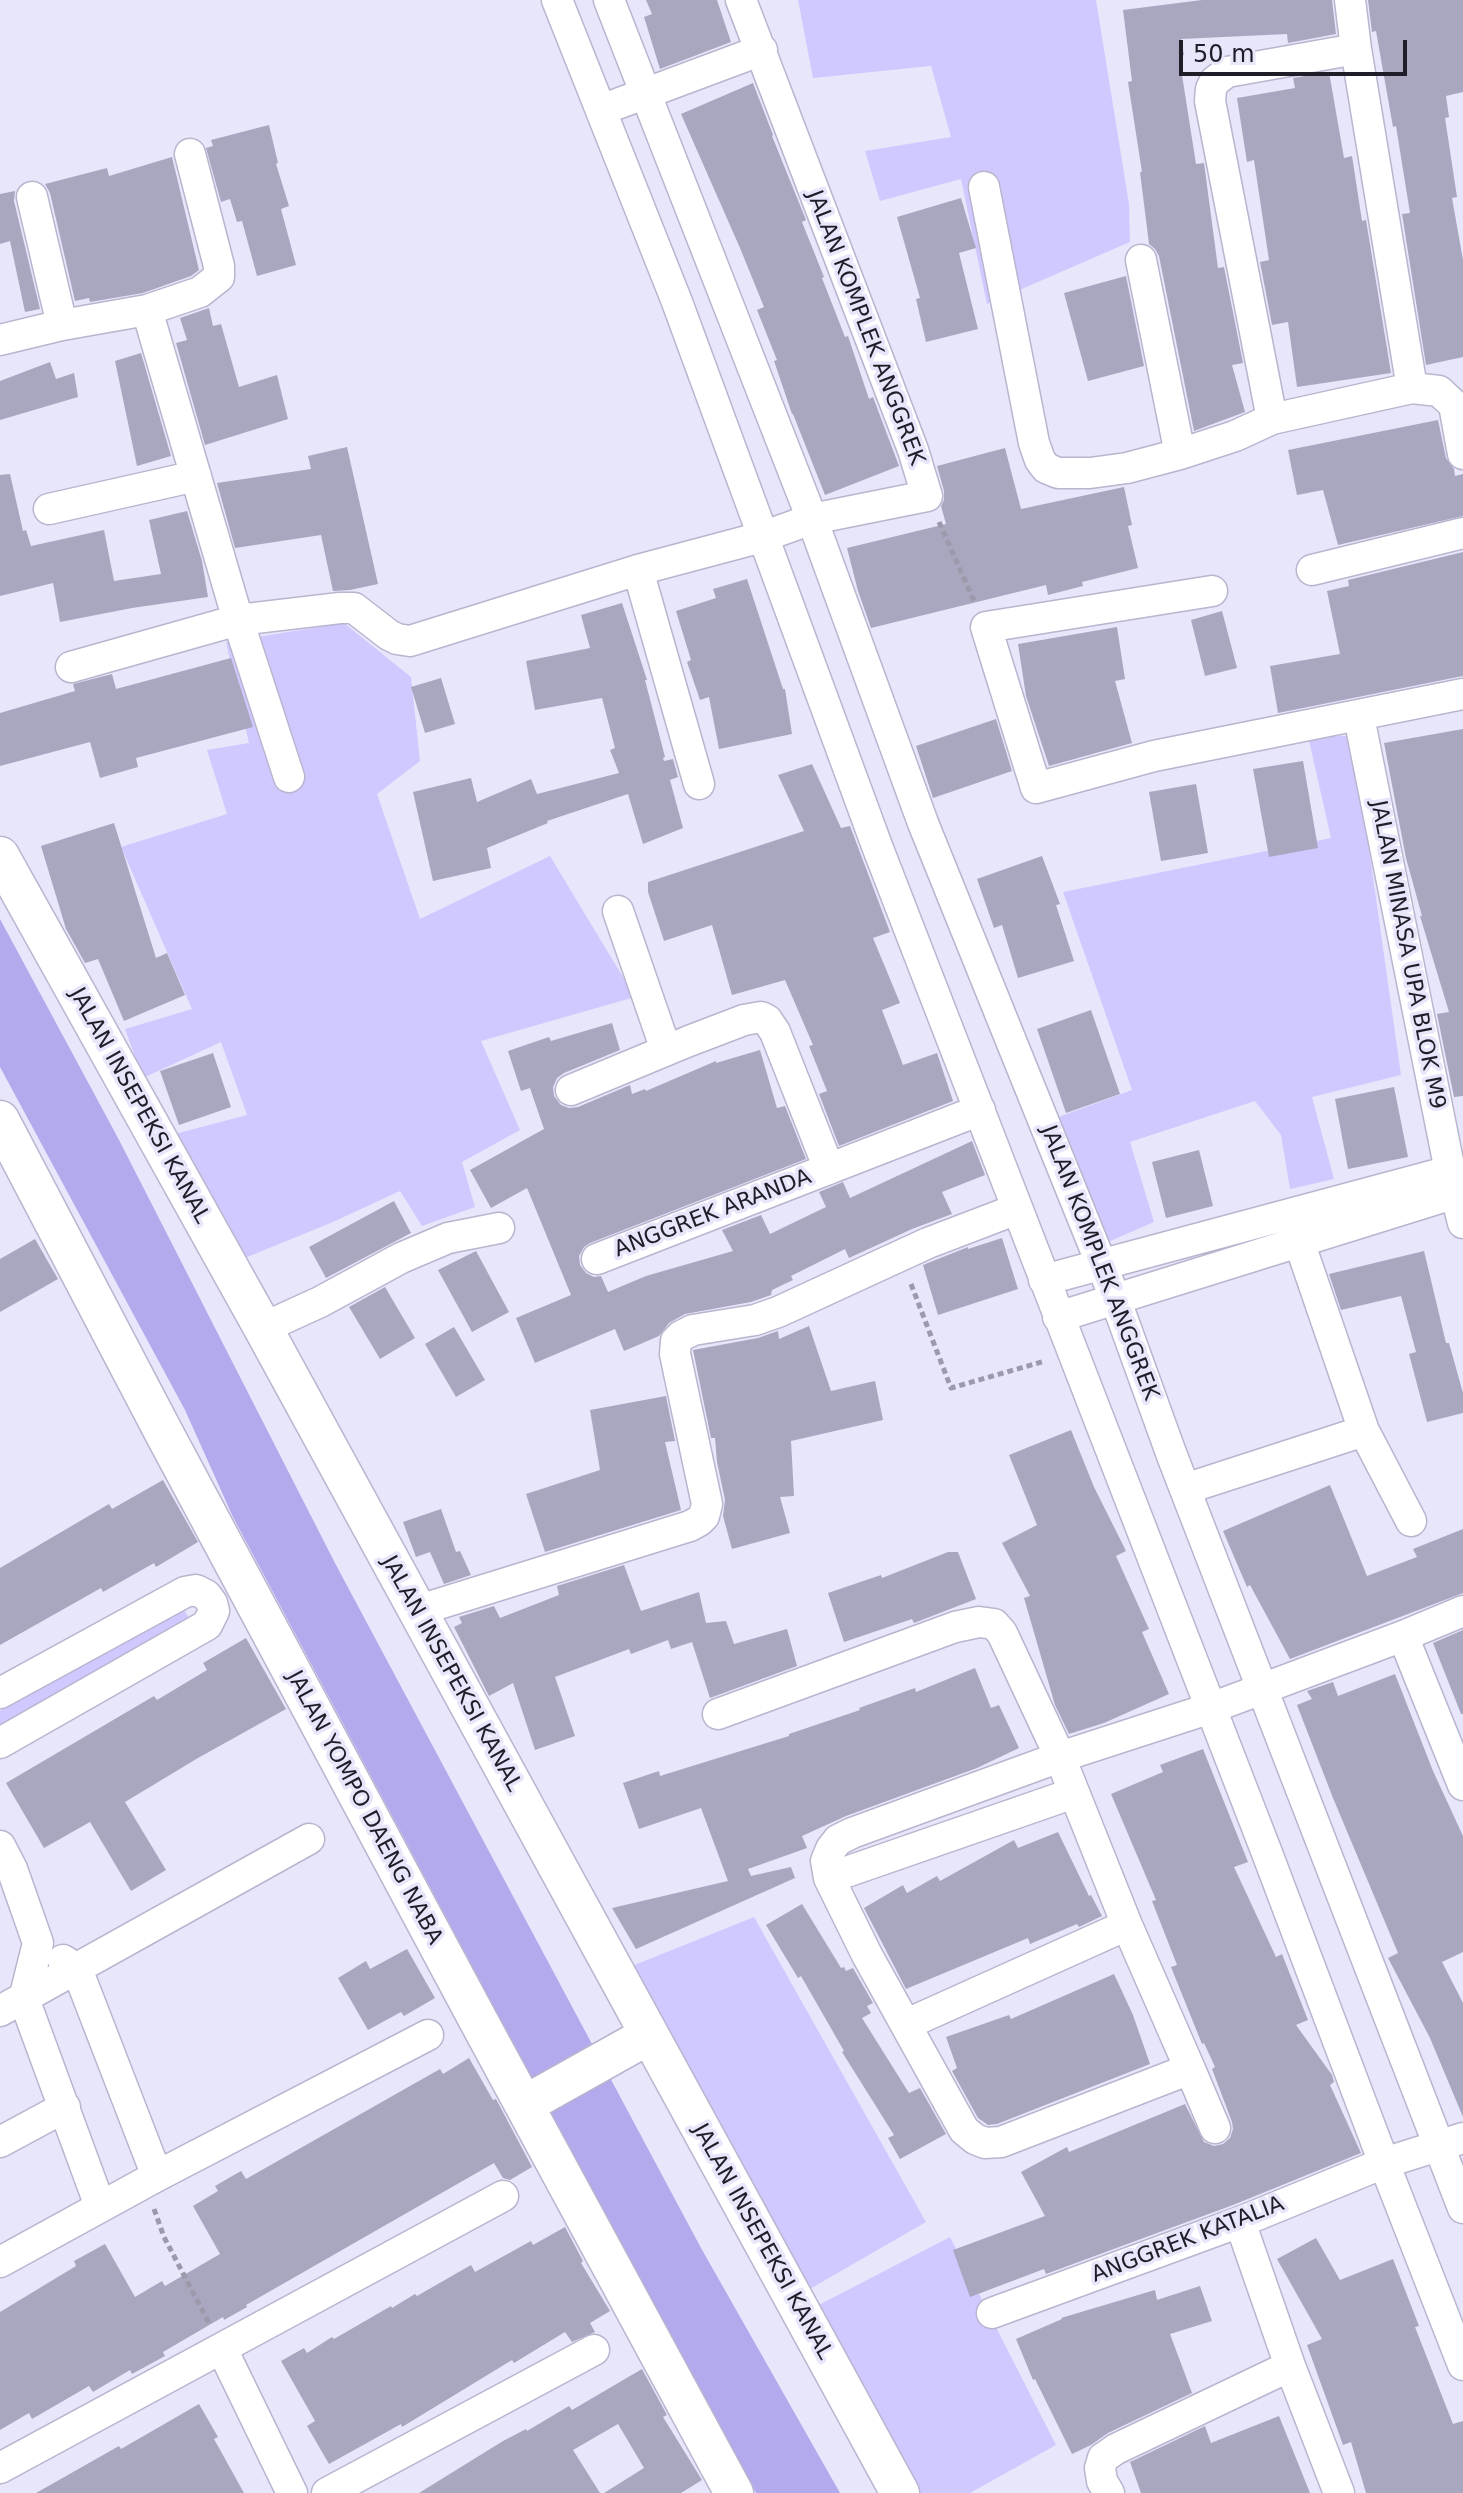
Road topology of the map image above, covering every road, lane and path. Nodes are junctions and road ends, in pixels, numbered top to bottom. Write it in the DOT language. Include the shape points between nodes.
graph roads {
  1 [pos="557,0"];
  2 [pos="609,0"];
  3 [pos="741,0"];
  4 [pos="1350,0"];
  5 [pos="1356,49"];
  6 [pos="762,50"];
  7 [pos="646,94"];
  8 [pos="601,110"];
  9 [pos="190,154"];
  10 [pos="984,187"];
  11 [pos="32,197"];
  12 [pos="1141,260"];
  13 [pos="147,310"];
  14 [pos="62,325"];
  15 [pos="0,340"];
  16 [pos="1412,388"];
  17 [pos="1272,419"];
  18 [pos="1180,454"];
  19 [pos="1463,454"];
  20 [pos="196,476"];
  21 [pos="927,496"];
  22 [pos="49,509"];
  23 [pos="812,519"];
  24 [pos="1463,533"];
  25 [pos="762,537"];
  26 [pos="638,570"];
  27 [pos="1312,570"];
  28 [pos="1212,591"];
  29 [pos="238,620"];
  30 [pos="986,627"];
  31 [pos="71,667"];
  32 [pos="1463,694"];
  33 [pos="1359,717"];
  34 [pos="289,777"];
  35 [pos="699,784"];
  36 [pos="0,856"];
  37 [pos="618,911"];
  38 [pos="666,1050"];
  39 [pos="571,1090"];
  40 [pos="980,1110"];
  41 [pos="0,1120"];
  42 [pos="829,1169"];
  43 [pos="1458,1180"];
  44 [pos="1017,1209"];
  45 [pos="1463,1223"];
  46 [pos="499,1228"];
  47 [pos="1294,1228"];
  48 [pos="901,1255"];
  49 [pos="597,1259"];
  50 [pos="1102,1265"];
  51 [pos="1044,1280"];
  52 [pos="1115,1298"];
  53 [pos="1058,1317"];
  54 [pos="263,1328"];
  55 [pos="1073,1352"];
  56 [pos="1364,1431"];
  57 [pos="1185,1489"];
  58 [pos="1411,1521"];
  59 [pos="416,1611"];
  60 [pos="1463,1611"];
  61 [pos="1403,1636"];
  62 [pos="1262,1689"];
  63 [pos="0,1693"];
  64 [pos="1211,1708"];
  65 [pos="718,1714"];
  66 [pos="0,1743"];
  67 [pos="1060,1757"];
  68 [pos="1463,1785"];
  69 [pos="1074,1793"];
  70 [pos="309,1839"];
  71 [pos="4,1863"];
  72 [pos="829,1878"];
  73 [pos="1127,1925"];
  74 [pos="38,1943"];
  75 [pos="77,1969"];
  76 [pos="12,2005"];
  77 [pos="907,2024"];
  78 [pos="428,2035"];
  79 [pos="649,2035"];
  80 [pos="1190,2069"];
  81 [pos="524,2105"];
  82 [pos="65,2107"];
  83 [pos="1215,2128"];
  84 [pos="0,2142"];
  85 [pos="1451,2142"];
  86 [pos="1384,2163"];
  87 [pos="151,2179"];
  88 [pos="503,2196"];
  89 [pos="100,2206"];
  90 [pos="1463,2208"];
  91 [pos="1240,2222"];
  92 [pos="0,2262"];
  93 [pos="992,2313"];
  94 [pos="222,2349"];
  95 [pos="594,2350"];
  96 [pos="1463,2365"];
  97 [pos="1290,2366"];
  98 [pos="0,2468"];
  99 [pos="292,2493"];
  100 [pos="327,2493"];
  101 [pos="734,2493"];
  102 [pos="900,2493"];
  103 [pos="1109,2493"];
  104 [pos="1339,2493"];
  1 -- 8 [label="street"];
  2 -- 7 [label="street, JALAN KOMPLEK ANGGREK"];
  3 -- 6 [label="street, JALAN KOMPLEK ANGGREK"];
  4 -- 5 [label="street"];
  5 -- 16 [label="street"];
  5 -- 17 [label="street" via="1227,72 1211,89"];
  6 -- 7 [label="street"];
  6 -- 21 [label="street, JALAN KOMPLEK ANGGREK"];
  7 -- 8 [label="street"];
  7 -- 23 [label="street, JALAN KOMPLEK ANGGREK"];
  8 -- 25 [label="street"];
  9 -- 13 [label="street" via="219,277 200,292"];
  10 -- 18 [label="street" via="1040,460 1058,473 1090,473"];
  11 -- 14 [label="street"];
  12 -- 18 [label="street"];
  13 -- 14 [label="street"];
  13 -- 20 [label="street"];
  14 -- 15 [label="street"];
  16 -- 17 [label="street"];
  16 -- 19 [label="street" via="1439,391 1454,405"];
  17 -- 18 [label="street"];
  20 -- 22 [label="street"];
  20 -- 29 [label="street"];
  21 -- 23 [label="street, JALAN KOMPLEK ANGGREK"];
  21 -- 30 [label="path"];
  23 -- 25 [label="street, JALAN KOMPLEK ANGGREK"];
  23 -- 50 [label="street, JALAN KOMPLEK ANGGREK" via="923,823"];
  24 -- 27 [label="street"];
  25 -- 26 [label="street, JALAN KOMPLEK ANGGREK"];
  25 -- 40 [label="street"];
  26 -- 29 [label="street, JALAN KOMPLEK ANGGREK" via="410,641 389,635 354,608"];
  26 -- 35 [label="street"];
  28 -- 30 [label="street"];
  29 -- 31 [label="street, JALAN KOMPLEK ANGGREK"];
  29 -- 34 [label="street"];
  30 -- 33 [label="street" via="1036,788 1154,756"];
  32 -- 33 [label="street"];
  33 -- 43 [label="street, JALAN MINASA UPA BLOK M9"];
  36 -- 54 [label="street, JALAN INSEPEKSI KANAL"];
  37 -- 38 [label="street"];
  38 -- 39 [label="street, ANGGREK ARANDA"];
  38 -- 42 [label="street, ANGGREK ARANDA" via="744,1020 767,1020"];
  40 -- 42 [label="street, ANGGREK ARANDA"];
  40 -- 44 [label="street"];
  41 -- 81 [label="street, JALAN YOMPO DAENG NABA"];
  42 -- 49 [label="street, ANGGREK ARANDA"];
  43 -- 45 [label="street, JALAN MINASA UPA BLOK M9"];
  43 -- 47 [label="street"];
  44 -- 48 [label="street"];
  44 -- 51 [label="street"];
  46 -- 54 [label="street" via="448,1238"];
  47 -- 50 [label="street"];
  47 -- 52 [label="street"];
  47 -- 56 [label="street"];
  48 -- 55 [label="path" via="951,1388"];
  48 -- 59 [label="street" via="778,1312 693,1330 676,1341 707,1504 699,1521"];
  50 -- 51 [label="street"];
  50 -- 52 [label="street, JALAN KOMPLEK ANGGREK"];
  51 -- 53 [label="street"];
  52 -- 53 [label="street"];
  52 -- 57 [label="street, JALAN KOMPLEK ANGGREK"];
  53 -- 55 [label="street"];
  54 -- 59 [label="street, JALAN INSEPEKSI KANAL"];
  55 -- 64 [label="street"];
  56 -- 57 [label="street"];
  56 -- 58 [label="street"];
  57 -- 62 [label="street, JALAN KOMPLEK ANGGREK"];
  59 -- 79 [label="street, JALAN INSEPEKSI KANAL"];
  60 -- 61 [label="street"];
  61 -- 62 [label="street"];
  61 -- 68 [label="street"];
  62 -- 64 [label="street"];
  62 -- 85 [label="street, JALAN KOMPLEK ANGGREK" via="1385,2008"];
  63 -- 66 [label="street" via="185,1592 196,1590 212,1603 207,1625"];
  64 -- 67 [label="street"];
  64 -- 86 [label="street"];
  65 -- 67 [label="street" via="979,1622 994,1624 1002,1633"];
  67 -- 69 [label="street"];
  67 -- 72 [label="street" via="838,1840 826,1861"];
  69 -- 72 [label="street"];
  69 -- 73 [label="street"];
  70 -- 75 [label="street"];
  71 -- 74 [label="street"];
  72 -- 77 [label="street"];
  73 -- 77 [label="street"];
  73 -- 80 [label="street"];
  74 -- 75 [label="street"];
  74 -- 76 [label="street"];
  75 -- 76 [label="street"];
  75 -- 87 [label="street"];
  76 -- 82 [label="street"];
  77 -- 80 [label="street" via="964,2130 985,2143 1001,2142"];
  78 -- 87 [label="street"];
  79 -- 81 [label="street"];
  79 -- 102 [label="street, JALAN INSEPEKSI KANAL"];
  80 -- 83 [label="street"];
  81 -- 101 [label="street, JALAN YOMPO DAENG NABA"];
  82 -- 84 [label="street"];
  82 -- 89 [label="street"];
  85 -- 86 [label="street, ANGGREK KATALIA"];
  85 -- 90 [label="street, JALAN KOMPLEK ANGGREK"];
  86 -- 91 [label="street, ANGGREK KATALIA"];
  86 -- 96 [label="street"];
  87 -- 89 [label="street"];
  87 -- 94 [label="path" via="164,2237"];
  88 -- 94 [label="street"];
  89 -- 92 [label="street"];
  91 -- 93 [label="street, ANGGREK KATALIA"];
  91 -- 97 [label="street"];
  94 -- 98 [label="street"];
  94 -- 99 [label="street"];
  95 -- 100 [label="street"];
  97 -- 103 [label="street" via="1103,2458 1102,2481"];
  97 -- 104 [label="street"];
}
